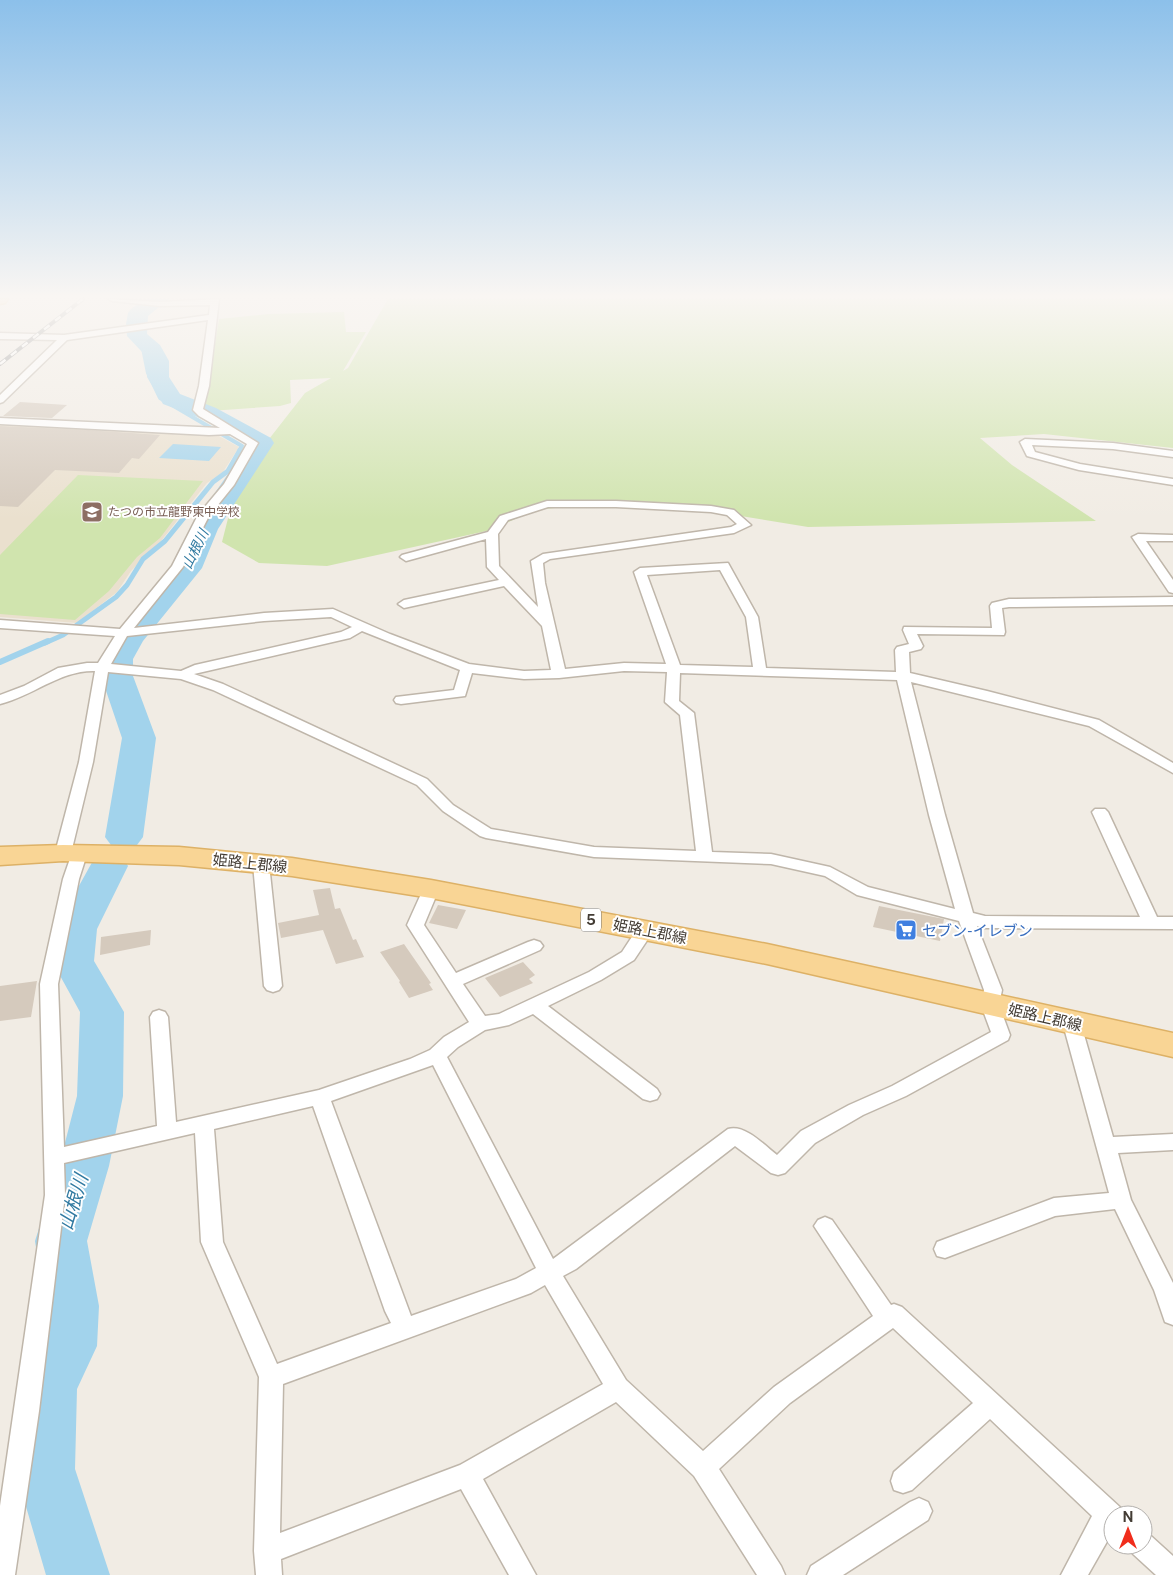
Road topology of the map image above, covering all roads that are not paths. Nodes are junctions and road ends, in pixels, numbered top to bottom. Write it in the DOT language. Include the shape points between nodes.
graph roads {
  1 [pos="28,372"];
  2 [pos="206,372"];
  3 [pos="0,400"];
  4 [pos="0,421"];
  5 [pos="230,430"];
  6 [pos="1173,454"];
  7 [pos="1173,482"];
  8 [pos="492,534"];
  9 [pos="1173,538"];
  10 [pos="406,557"];
  11 [pos="507,582"];
  12 [pos="1173,589"];
  13 [pos="1173,601"];
  14 [pos="404,604"];
  15 [pos="0,624"];
  16 [pos="548,625"];
  17 [pos="363,626"];
  18 [pos="123,633"];
  19 [pos="113,668"];
  20 [pos="468,668"];
  21 [pos="674,668"];
  22 [pos="760,670"];
  23 [pos="183,674"];
  24 [pos="559,674"];
  25 [pos="903,676"];
  26 [pos="0,700"];
  27 [pos="401,700"];
  28 [pos="1173,769"];
  29 [pos="1100,812"];
  30 [pos="71,854"];
  31 [pos="704,855"];
  32 [pos="0,856"];
  33 [pos="261,864"];
  34 [pos="430,889"];
  35 [pos="966,918"];
  36 [pos="1150,923"];
  37 [pos="1173,923"];
  38 [pos="645,930"];
  39 [pos="534,946"];
  40 [pos="452,982"];
  41 [pos="272,986"];
  42 [pos="534,1005"];
  43 [pos="990,1005"];
  44 [pos="159,1017"];
  45 [pos="480,1024"];
  46 [pos="1072,1024"];
  47 [pos="1173,1045"];
  48 [pos="437,1055"];
  49 [pos="650,1094"];
  50 [pos="320,1097"];
  51 [pos="204,1124"];
  52 [pos="168,1132"];
  53 [pos="1173,1142"];
  54 [pos="1106,1145"];
  55 [pos="54,1157"];
  56 [pos="1121,1200"];
  57 [pos="825,1226"];
  58 [pos="945,1249"];
  59 [pos="549,1273"];
  60 [pos="1173,1315"];
  61 [pos="888,1318"];
  62 [pos="405,1328"];
  63 [pos="271,1378"];
  64 [pos="618,1388"];
  65 [pos="990,1404"];
  66 [pos="703,1467"];
  67 [pos="467,1475"];
  68 [pos="903,1481"];
  69 [pos="1103,1509"];
  70 [pos="919,1511"];
  71 [pos="1103,1527"];
  72 [pos="1153,1555"];
  73 [pos="268,1563"];
  74 [pos="1173,1573"];
  75 [pos="2,1575"];
  76 [pos="523,1575"];
  77 [pos="772,1575"];
  78 [pos="820,1575"];
  79 [pos="1074,1575"];
  1 -- 3 [label="street"];
  2 -- 5 [label="street" via="198,410"];
  4 -- 5 [label="street" via="209,432"];
  5 -- 18 [label="street" via="253,444 229,485 204,515 177,567"];
  6 -- 7 [label="street" via="1113,446 1024,442 1031,454 1079,467"];
  8 -- 10 [label="street"];
  8 -- 11 [label="street" via="493,567"];
  8 -- 16 [label="street" via="504,518 547,504 711,509 730,512 745,525 734,530 542,558 537,561"];
  9 -- 12 [label="street" via="1138,538"];
  11 -- 14 [label="street"];
  11 -- 16 [label="street"];
  13 -- 25 [label="street" via="1008,603 996,606 999,632 909,630 916,646 902,650"];
  15 -- 18 [label="street"];
  16 -- 24 [label="street"];
  17 -- 18 [label="street" via="334,613 313,613"];
  17 -- 20 [label="street" via="385,638"];
  17 -- 23 [label="street" via="345,635"];
  18 -- 19 [label="street"];
  19 -- 23 [label="street"];
  19 -- 26 [label="street" via="87,667 63,671"];
  19 -- 30 [label="street" via="86,762"];
  20 -- 24 [label="street"];
  20 -- 27 [label="street" via="460,693"];
  21 -- 22 [label="street"];
  21 -- 22 [label="street" via="640,572 724,566 752,617"];
  21 -- 24 [label="street" via="624,667"];
  21 -- 31 [label="street" via="672,702 687,713"];
  22 -- 25 [label="street"];
  23 -- 31 [label="street" via="218,687 422,782 448,808 486,833 594,852"];
  25 -- 28 [label="street" via="1094,723"];
  25 -- 35 [label="street"];
  29 -- 36 [label="street"];
  30 -- 32 [label="main road, 姫路上郡線 / 5"];
  30 -- 33 [label="main road, 姫路上郡線 / 5" via="179,856"];
  30 -- 55 [label="street" via="71,879 49,984"];
  31 -- 35 [label="street" via="771,859 830,872 863,891"];
  33 -- 34 [label="main road, 姫路上郡線 / 5"];
  33 -- 41 [label="street"];
  34 -- 38 [label="main road, 姫路上郡線 / 5"];
  34 -- 40 [label="street" via="415,925"];
  35 -- 36 [label="street" via="985,922"];
  35 -- 43 [label="street" via="993,990"];
  36 -- 37 [label="street"];
  38 -- 42 [label="street" via="628,956"];
  38 -- 43 [label="main road, 姫路上郡線 / 5"];
  39 -- 40 [label="street"];
  40 -- 45 [label="street"];
  42 -- 45 [label="street" via="503,1020"];
  42 -- 49 [label="street"];
  43 -- 46 [label="main road, 姫路上郡線 / 5"];
  43 -- 59 [label="street" via="1001,1035 808,1137 778,1167 735,1135"];
  44 -- 52 [label="street"];
  45 -- 48 [label="street"];
  46 -- 47 [label="main road, 姫路上郡線 / 5"];
  46 -- 54 [label="street"];
  48 -- 50 [label="street"];
  48 -- 59 [label="street"];
  50 -- 51 [label="street"];
  50 -- 62 [label="street" via="396,1311"];
  51 -- 52 [label="street"];
  51 -- 63 [label="street" via="212,1242"];
  52 -- 55 [label="street"];
  53 -- 54 [label="street"];
  54 -- 56 [label="street"];
  55 -- 75 [label="street" via="55,1195"];
  56 -- 58 [label="street" via="1054,1207"];
  56 -- 60 [label="street" via="1165,1289"];
  57 -- 61 [label="street"];
  59 -- 62 [label="street" via="523,1286"];
  59 -- 64 [label="street"];
  61 -- 65 [label="street" via="894,1314"];
  61 -- 66 [label="street" via="782,1395"];
  62 -- 63 [label="street"];
  63 -- 73 [label="street"];
  64 -- 66 [label="street"];
  64 -- 67 [label="street"];
  65 -- 68 [label="street"];
  65 -- 69 [label="street"];
  66 -- 77 [label="street"];
  67 -- 73 [label="street"];
  67 -- 76 [label="street"];
  70 -- 78 [label="street"];
  71 -- 79 [label="street"];
  72 -- 74 [label="street"];
}
